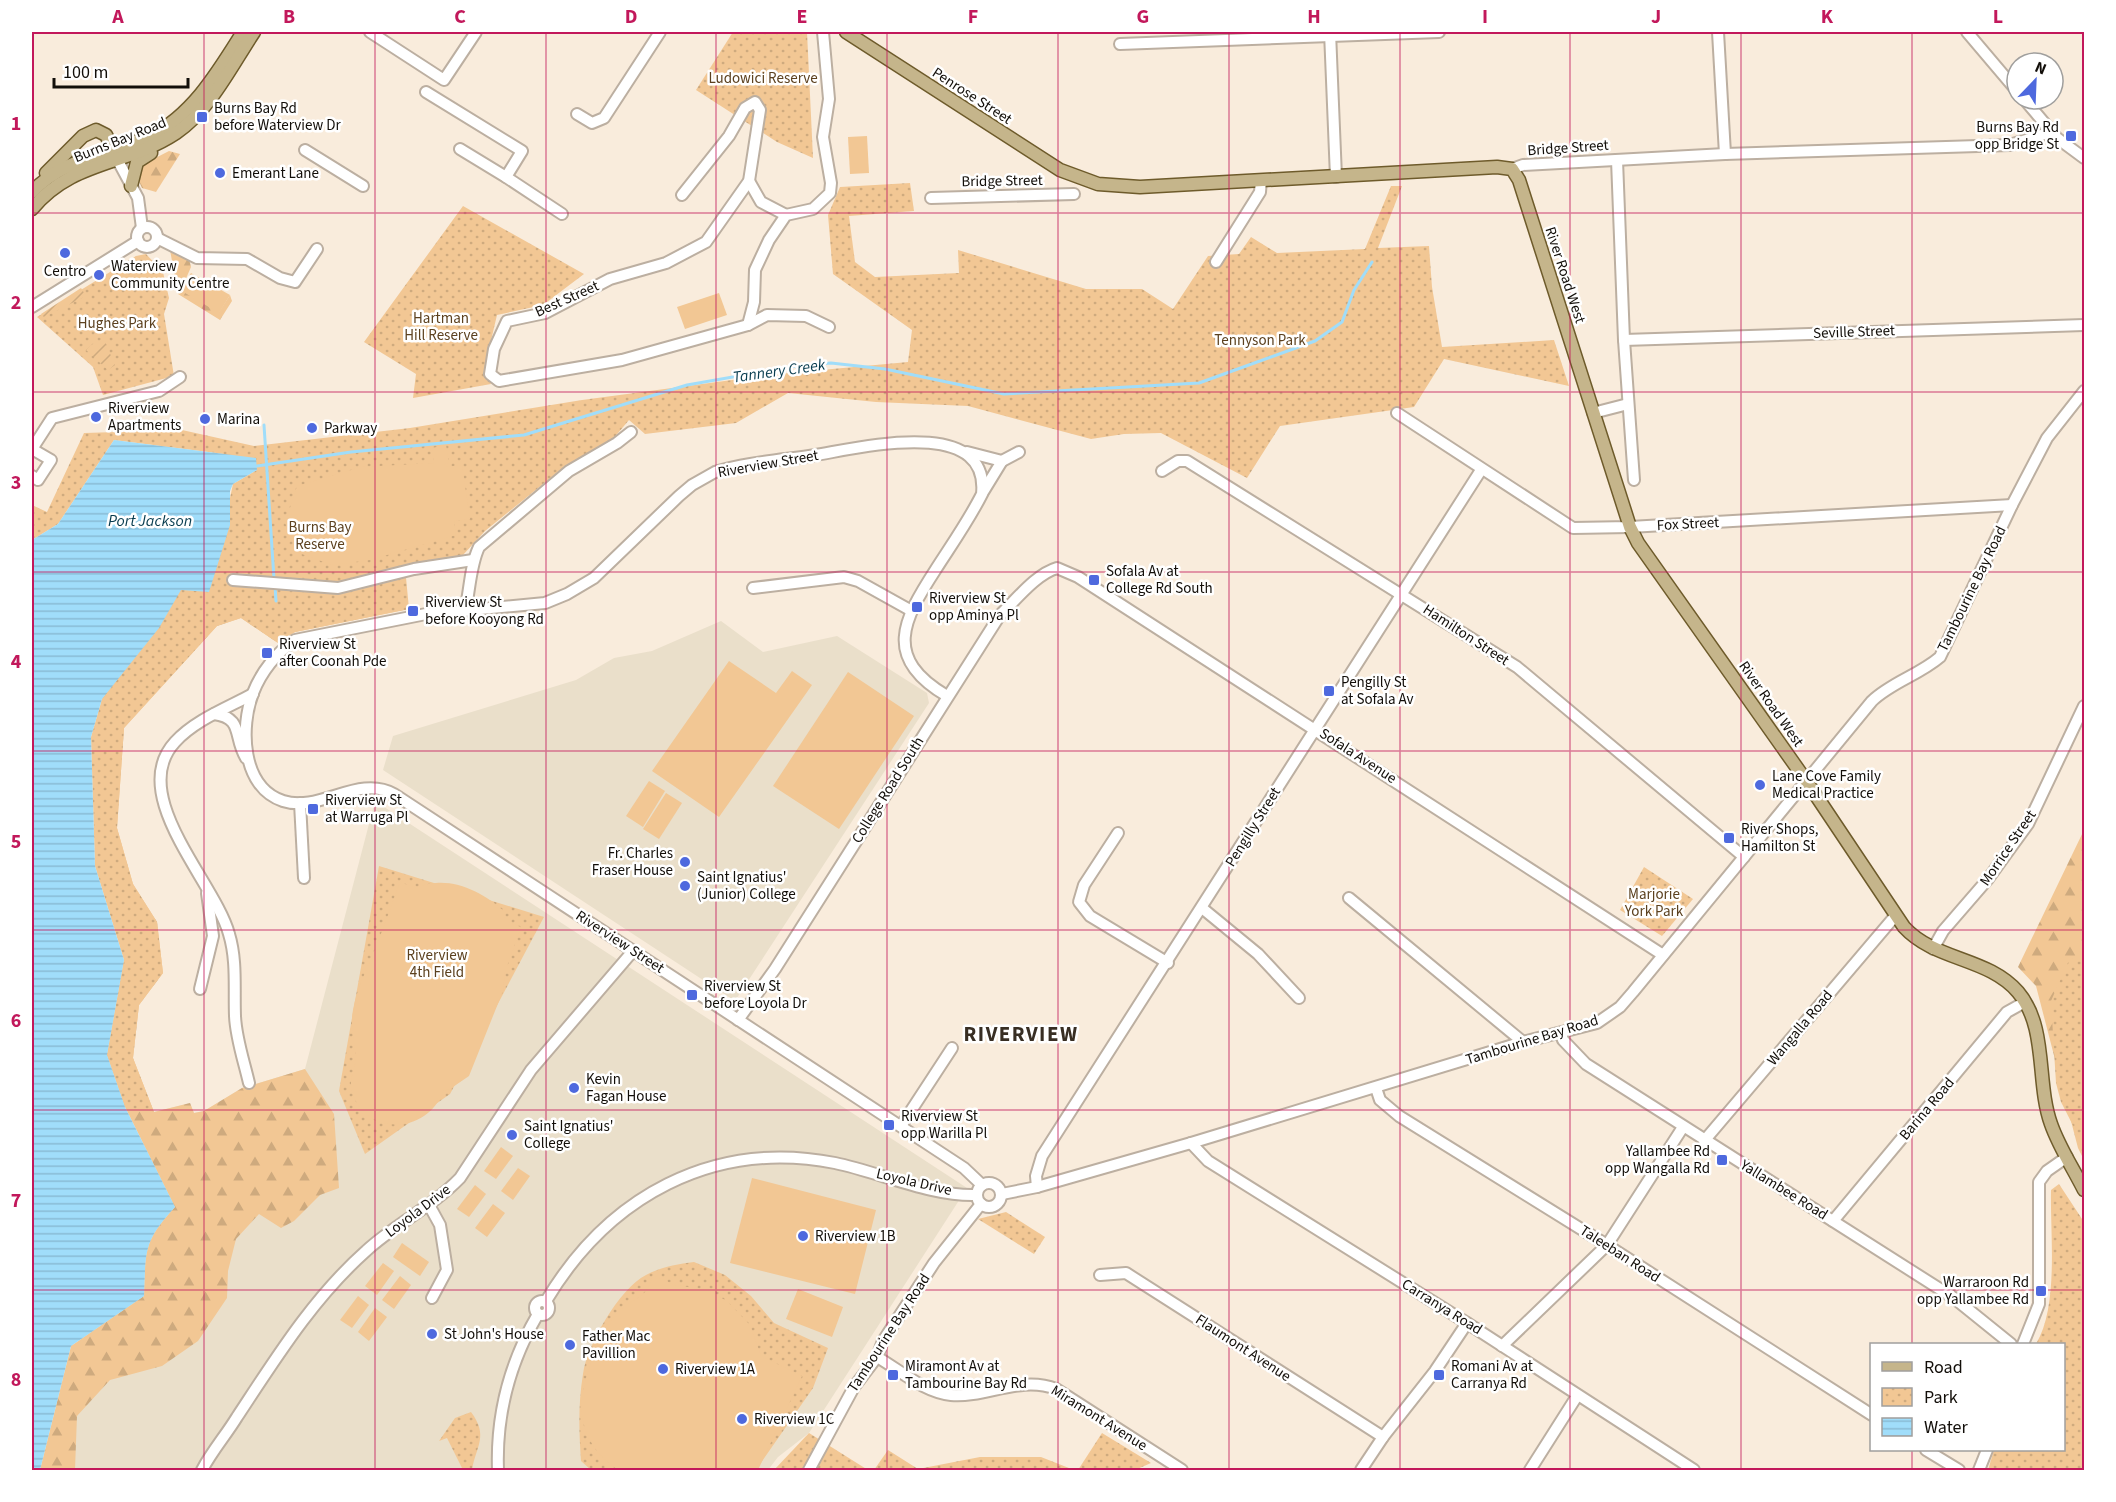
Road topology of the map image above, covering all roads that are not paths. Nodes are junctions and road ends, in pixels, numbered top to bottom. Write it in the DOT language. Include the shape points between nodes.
graph roads {
  1 [pos="243,32"];
  2 [pos="254,32"];
  3 [pos="370,32"];
  4 [pos="476,32"];
  5 [pos="823,32"];
  6 [pos="846,32"];
  7 [pos="1439,32"];
  8 [pos="1718,32"];
  9 [pos="1967,32"];
  10 [pos="654,34"];
  11 [pos="1330,34"];
  12 [pos="1120,44"];
  13 [pos="2005,77"];
  14 [pos="426,92"];
  15 [pos="2034,111"];
  16 [pos="577,114"];
  17 [pos="2051,132"];
  18 [pos="177,133"];
  19 [pos="460,149"];
  20 [pos="305,150"];
  21 [pos="115,154"];
  22 [pos="1725,154"];
  23 [pos="2085,158"];
  24 [pos="1617,160"];
  25 [pos="1512,169"];
  26 [pos="506,177"];
  27 [pos="1336,177"];
  28 [pos="1086,180"];
  29 [pos="1261,180"];
  30 [pos="749,181"];
  31 [pos="131,186"];
  32 [pos="363,186"];
  33 [pos="35,188"];
  34 [pos="1074,194"];
  35 [pos="682,195"];
  36 [pos="931,198"];
  37 [pos="32,209"];
  38 [pos="562,214"];
  39 [pos="786,215"];
  40 [pos="142,228"];
  41 [pos="157,238"];
  42 [pos="138,241"];
  43 [pos="317,249"];
  44 [pos="1216,262"];
  45 [pos="32,307"];
  46 [pos="748,325"];
  47 [pos="2085,325"];
  48 [pos="829,327"];
  49 [pos="1624,339"];
  50 [pos="180,377"];
  51 [pos="2085,391"];
  52 [pos="1628,404"];
  53 [pos="1398,413"];
  54 [pos="1593,413"];
  55 [pos="631,432"];
  56 [pos="961,450"];
  57 [pos="1019,452"];
  58 [pos="1002,461"];
  59 [pos="1481,470"];
  60 [pos="1162,471"];
  61 [pos="32,476"];
  62 [pos="1634,480"];
  63 [pos="982,494"];
  64 [pos="2012,505"];
  65 [pos="1630,527"];
  66 [pos="473,560"];
  67 [pos="1050,570"];
  68 [pos="233,580"];
  69 [pos="753,588"];
  70 [pos="1401,593"];
  71 [pos="910,610"];
  72 [pos="465,611"];
  73 [pos="253,694"];
  74 [pos="947,696"];
  75 [pos="2085,706"];
  76 [pos="214,714"];
  77 [pos="1315,728"];
  78 [pos="249,764"];
  79 [pos="1807,782"];
  80 [pos="300,803"];
  81 [pos="1118,833"];
  82 [pos="1744,857"];
  83 [pos="304,878"];
  84 [pos="206,886"];
  85 [pos="1349,898"];
  86 [pos="1202,908"];
  87 [pos="1896,915"];
  88 [pos="1933,949"];
  89 [pos="633,951"];
  90 [pos="1663,955"];
  91 [pos="1168,963"];
  92 [pos="200,989"];
  93 [pos="1299,998"];
  94 [pos="2025,1002"];
  95 [pos="738,1020"];
  96 [pos="1561,1033"];
  97 [pos="1523,1042"];
  98 [pos="952,1048"];
  99 [pos="249,1083"];
  100 [pos="1376,1088"];
  101 [pos="901,1126"];
  102 [pos="1683,1127"];
  103 [pos="1704,1141"];
  104 [pos="1191,1143"];
  105 [pos="2067,1157"];
  106 [pos="1037,1187"];
  107 [pos="2085,1190"];
  108 [pos="1002,1194"];
  109 [pos="980,1195"];
  110 [pos="429,1205"];
  111 [pos="1833,1221"];
  112 [pos="1607,1245"];
  113 [pos="1100,1275"];
  114 [pos="432,1298"];
  115 [pos="1467,1323"];
  116 [pos="2010,1343"];
  117 [pos="2023,1343"];
  118 [pos="1502,1346"];
  119 [pos="877,1357"];
  120 [pos="1577,1396"];
  121 [pos="1870,1414"];
  122 [pos="1383,1437"];
  123 [pos="1929,1451"];
  124 [pos="1986,1451"];
  125 [pos="202,1470"];
  126 [pos="498,1470"];
  127 [pos="809,1470"];
  128 [pos="1182,1470"];
  129 [pos="1361,1470"];
  130 [pos="1530,1470"];
  131 [pos="1694,1470"];
  132 [pos="1959,1470"];
  133 [pos="1979,1470"];
  1 -- 21 [label="main road, Burns Bay Road" via="180,116"];
  2 -- 18 [label="main road, Burns Bay Road" via="201,110"];
  3 -- 4 [label="street" via="444,80"];
  5 -- 39 [label="street" via="829,99 823,136 830,194 813,209"];
  6 -- 28 [label="main road, Penrose Street" via="1030,152"];
  7 -- 11 [label="street"];
  8 -- 22 [label="street"];
  9 -- 13 [label="street"];
  10 -- 16 [label="street" via="604,118 592,123"];
  11 -- 12 [label="street"];
  11 -- 27 [label="street"];
  14 -- 26 [label="street" via="522,151"];
  15 -- 17 [label="street"];
  17 -- 22 [label="street, Bridge Street" via="2010,145"];
  17 -- 23 [label="street"];
  18 -- 21 [label="main road, Burns Bay Road"];
  18 -- 31 [label="main road" via="163,148 139,159"];
  19 -- 26 [label="street"];
  20 -- 32 [label="street"];
  21 -- 31 [label="street"];
  21 -- 33 [label="main road, Burns Bay Road" via="72,164"];
  21 -- 33 [label="main road" via="101,131 86,133"];
  21 -- 37 [label="main road, Burns Bay Road" via="58,183"];
  22 -- 24 [label="street, Bridge Street"];
  24 -- 25 [label="street, Bridge Street" via="1523,165"];
  24 -- 49 [label="street"];
  25 -- 27 [label="main road, Bridge Street" via="1497,166"];
  25 -- 54 [label="main road, River Road West" via="1519,180"];
  26 -- 38 [label="street"];
  27 -- 29 [label="main road, Bridge Street"];
  28 -- 29 [label="main road, Bridge Street" via="1140,187"];
  29 -- 44 [label="street" via="1260,192"];
  30 -- 35 [label="street, Best Street" via="760,110 755,102 745,108 729,136"];
  30 -- 39 [label="street" via="761,202"];
  30 -- 46 [label="street, Best Street" via="706,242 666,263 610,279 545,313 507,321 494,349 490,374 499,381 591,366"];
  31 -- 40 [label="street" via="139,201"];
  34 -- 36 [label="street, Bridge Street"];
  39 -- 46 [label="street" via="755,270 754,302"];
  40 -- 41 [label="street" via="153,229"];
  40 -- 42 [label="street"];
  41 -- 42 [label="street" via="149,247"];
  41 -- 43 [label="street" via="197,258 247,259 295,282"];
  42 -- 45 [label="street"];
  46 -- 48 [label="street" via="767,315 806,316"];
  47 -- 49 [label="street, Seville Street"];
  49 -- 52 [label="street"];
  50 -- 61 [label="street" via="159,391 52,418 32,448 51,460 39,480"];
  51 -- 64 [label="street, Tambourine Bay Road" via="2047,438"];
  52 -- 54 [label="street"];
  52 -- 62 [label="street"];
  53 -- 59 [label="street, Fox Street"];
  54 -- 65 [label="main road, River Road West"];
  55 -- 66 [label="street" via="569,471 508,520 479,547"];
  56 -- 58 [label="street, Riverview Street"];
  56 -- 63 [label="street" via="980,468"];
  56 -- 72 [label="street, Riverview Street" via="912,442 724,469 692,485 602,571 567,594 526,607"];
  57 -- 58 [label="street"];
  58 -- 63 [label="street"];
  59 -- 65 [label="street, Fox Street" via="1573,528"];
  59 -- 70 [label="street, Pengilly Street"];
  60 -- 70 [label="street, Hamilton Street" via="1178,461 1187,461"];
  63 -- 71 [label="street"];
  64 -- 65 [label="street, Fox Street"];
  64 -- 79 [label="street, Tambourine Bay Road" via="1940,657 1880,693"];
  65 -- 79 [label="main road, River Road West"];
  66 -- 68 [label="street" via="338,588"];
  66 -- 72 [label="street"];
  67 -- 74 [label="street, College Road South" via="1000,615"];
  67 -- 77 [label="street, Sofala Avenue" via="1067,570"];
  69 -- 71 [label="street" via="844,577"];
  70 -- 77 [label="street, Pengilly Street"];
  70 -- 82 [label="street, Hamilton Street" via="1517,667"];
  71 -- 74 [label="street" via="904,638 911,663 923,680"];
  72 -- 73 [label="street, Riverview Street" via="417,615 295,640 279,652"];
  73 -- 76 [label="street"];
  73 -- 78 [label="street, Riverview Street" via="246,727"];
  74 -- 95 [label="street, College Road South" via="775,969"];
  75 -- 88 [label="street, Morrice Street" via="2028,824"];
  76 -- 78 [label="street, Riverview Street" via="233,721 239,747"];
  76 -- 84 [label="street" via="174,743 166,756 160,783 173,827"];
  77 -- 86 [label="street, Pengilly Street"];
  77 -- 90 [label="street, Sofala Avenue"];
  78 -- 80 [label="street, Riverview Street" via="270,794"];
  79 -- 82 [label="street, Tambourine Bay Road"];
  79 -- 87 [label="main road, River Road West"];
  80 -- 83 [label="street"];
  80 -- 89 [label="street, Riverview Street" via="359,789 386,789"];
  81 -- 91 [label="street" via="1084,885 1079,902 1090,916"];
  82 -- 90 [label="street, Tambourine Bay Road"];
  84 -- 92 [label="street" via="213,936"];
  84 -- 99 [label="street" via="229,933 238,1044"];
  85 -- 97 [label="street"];
  86 -- 91 [label="street, Pengilly Street"];
  86 -- 93 [label="street" via="1258,954"];
  87 -- 88 [label="main road, River Road West" via="1917,939"];
  87 -- 103 [label="street, Wangalla Road"];
  88 -- 94 [label="main road, River Road West" via="1996,974"];
  89 -- 95 [label="street, Riverview Street"];
  89 -- 110 [label="street, Loyola Drive" via="531,1070 460,1178"];
  90 -- 96 [label="street, Tambourine Bay Road" via="1609,1016"];
  91 -- 106 [label="street, Pengilly Street" via="1042,1156"];
  94 -- 105 [label="main road, River Road West" via="2036,1031 2051,1124"];
  94 -- 111 [label="street, Barina Road" via="2007,1012"];
  95 -- 101 [label="street, Riverview Street"];
  96 -- 97 [label="street, Tambourine Bay Road"];
  96 -- 102 [label="street, Yallambee Road" via="1586,1064"];
  97 -- 100 [label="street, Tambourine Bay Road"];
  98 -- 101 [label="street"];
  100 -- 104 [label="street, Tambourine Bay Road"];
  100 -- 112 [label="street, Taleeban Road" via="1380,1100 1399,1116"];
  101 -- 109 [label="street, Riverview Street" via="973,1173"];
  102 -- 103 [label="street, Yallambee Road"];
  102 -- 112 [label="street"];
  103 -- 111 [label="street, Yallambee Road"];
  104 -- 106 [label="street, Tambourine Bay Road"];
  104 -- 115 [label="street, Carranya Road" via="1208,1161"];
  105 -- 107 [label="main road, River Road West"];
  105 -- 117 [label="street" via="2039,1182 2039,1304"];
  106 -- 108 [label="street, Tambourine Bay Road"];
  108 -- 109 [label="street" via="996,1185"];
  108 -- 109 [label="street, Tambourine Bay Road" via="1000,1201 987,1207"];
  109 -- 119 [label="street, Tambourine Bay Road" via="883,1341"];
  109 -- 126 [label="street, Loyola Drive" via="944,1191 802,1158 758,1158 712,1167 660,1187 616,1215 578,1253 546,1301 536,1305 538,1314 506,1392 498,1437"];
  110 -- 114 [label="street" via="440,1225 447,1270"];
  110 -- 125 [label="street, Loyola Drive" via="366,1251 312,1309 261,1378"];
  111 -- 116 [label="street, Yallambee Road" via="1954,1298"];
  112 -- 118 [label="street"];
  112 -- 121 [label="street, Taleeban Road"];
  113 -- 122 [label="street, Flaumont Avenue" via="1126,1273"];
  115 -- 118 [label="street, Carranya Road"];
  115 -- 122 [label="street"];
  118 -- 120 [label="street, Carranya Road"];
  119 -- 127 [label="street, Tambourine Bay Road" via="854,1387"];
  119 -- 128 [label="street, Miramont Avenue" via="920,1384 949,1395 1047,1385"];
  120 -- 130 [label="street"];
  120 -- 131 [label="street, Carranya Road"];
  122 -- 129 [label="street"];
  123 -- 132 [label="street"];
  124 -- 133 [label="street"];
}
